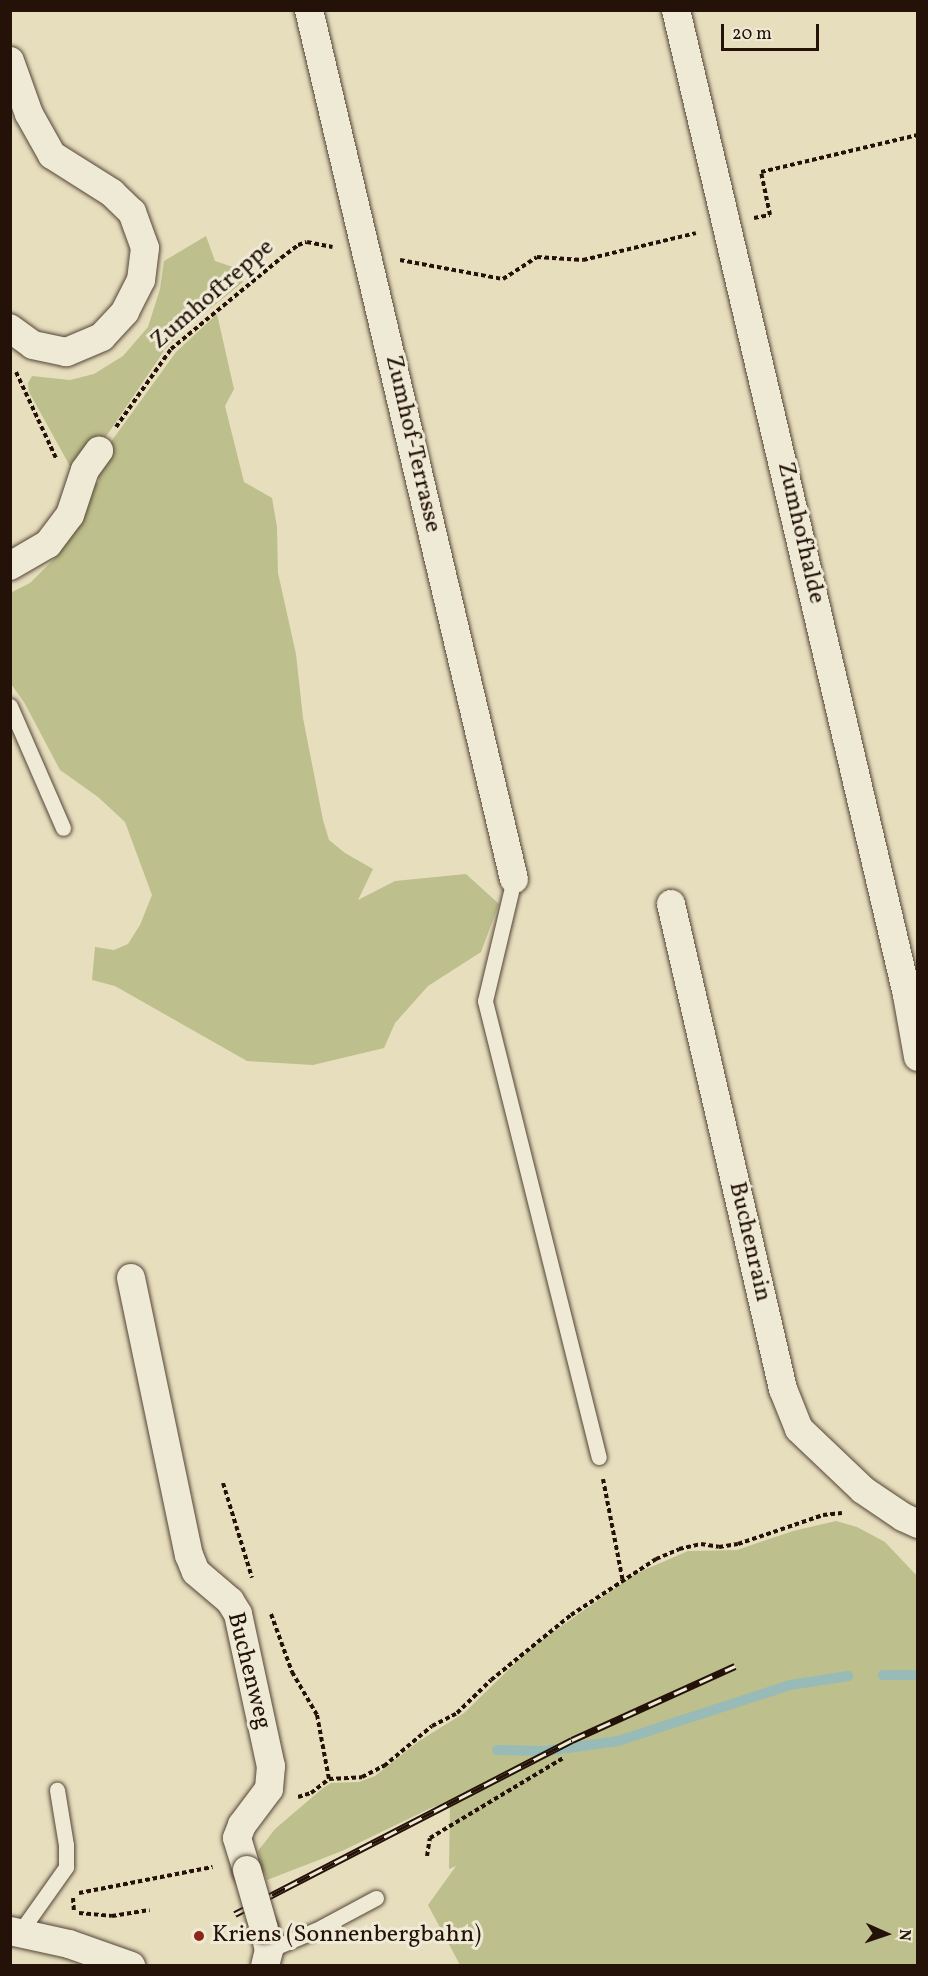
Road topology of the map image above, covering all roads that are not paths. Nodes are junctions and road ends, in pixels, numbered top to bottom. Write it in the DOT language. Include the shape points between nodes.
graph roads {
  1 [pos="309,10"];
  2 [pos="676,10"];
  3 [pos="10,62"];
  4 [pos="10,327"];
  5 [pos="99,451"];
  6 [pos="10,566"];
  7 [pos="10,706"];
  8 [pos="63,828"];
  9 [pos="514,879"];
  10 [pos="671,904"];
  11 [pos="918,1057"];
  12 [pos="131,1278"];
  13 [pos="599,1456"];
  14 [pos="918,1524"];
  15 [pos="57,1790"];
  16 [pos="376,1898"];
  17 [pos="21,1925"];
  18 [pos="266,1948"];
  19 [pos="131,1965"];
  1 -- 9 [label="street, Zumhof-Terrasse"];
  2 -- 11 [label="street, Zumhofhalde" via="902,972"];
  3 -- 4 [label="street" via="29,114 52,155 112,193 132,212 145,248 141,280 125,312 102,337 66,352 33,345"];
  5 -- 6 [label="street" via="85,470 70,515 48,544"];
  7 -- 8 [label="lane"];
  9 -- 13 [label="lane" via="485,1000"];
  10 -- 14 [label="street, Buchenrain" via="783,1389 799,1429 862,1491"];
  12 -- 18 [label="street, Buchenweg, bridge" via="189,1556 196,1572 230,1601 238,1614 270,1766 269,1789 237,1838 235,1867"];
  15 -- 17 [label="lane" via="66,1868"];
  16 -- 18 [label="lane" via="316,1930"];
  17 -- 19 [label="street"];
}
